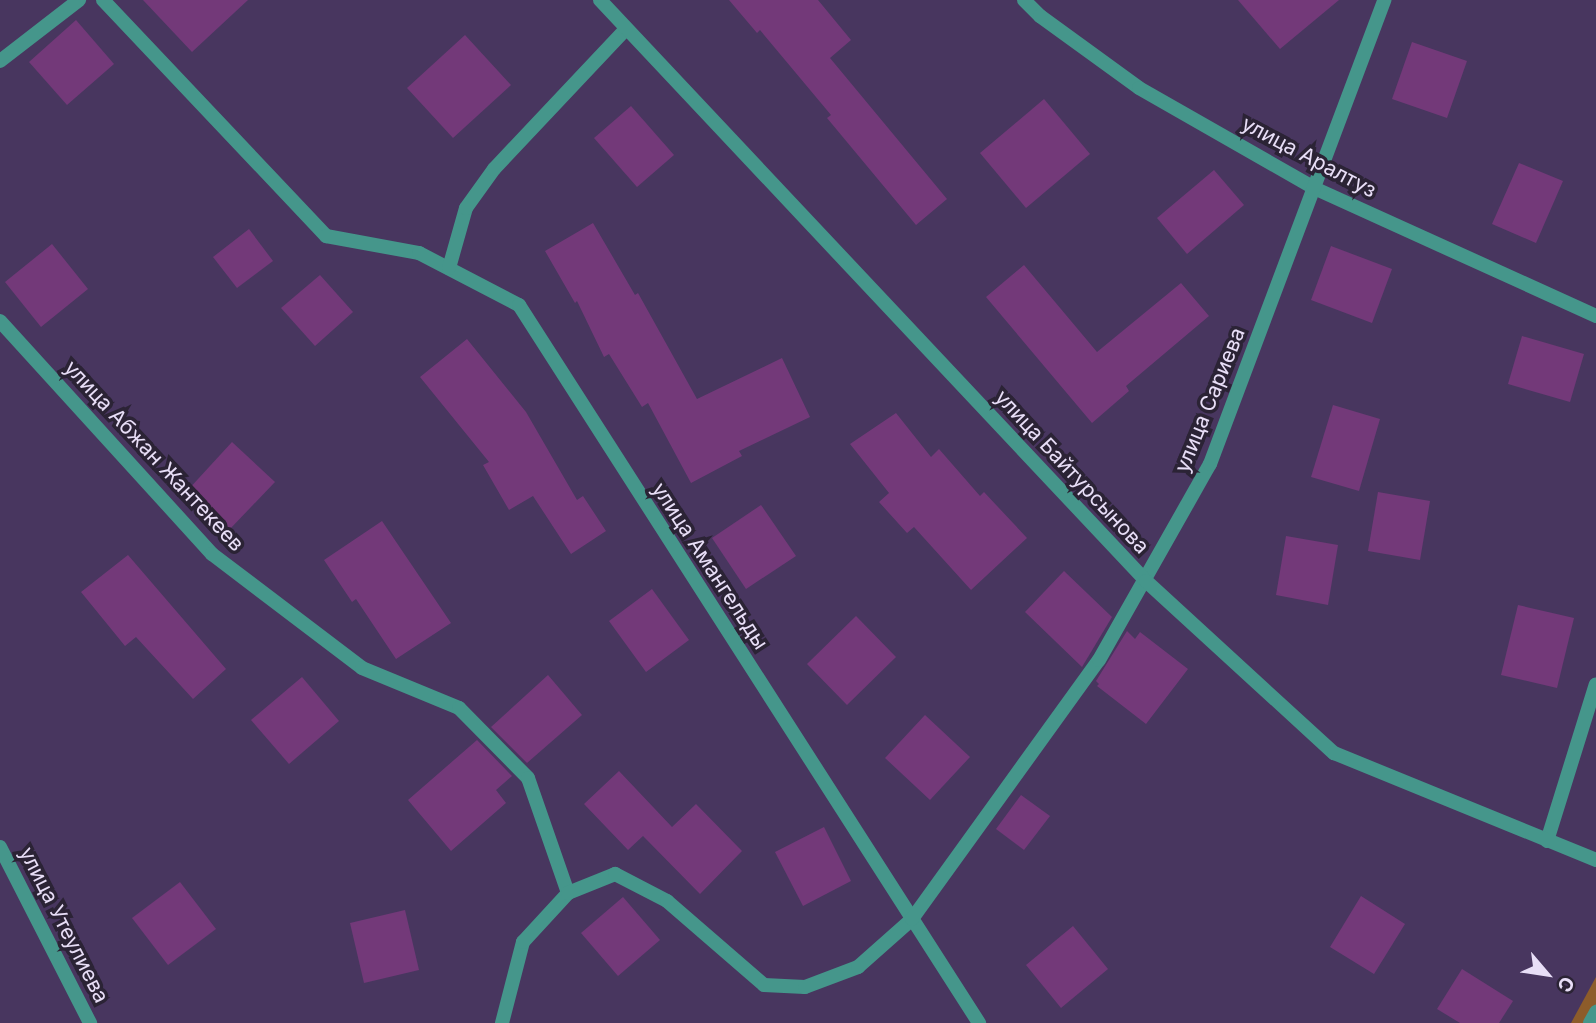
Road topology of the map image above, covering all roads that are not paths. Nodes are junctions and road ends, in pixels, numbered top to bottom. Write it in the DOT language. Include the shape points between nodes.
graph roads {
  1 [pos="79,0"];
  2 [pos="103,0"];
  3 [pos="600,0"];
  4 [pos="1024,0"];
  5 [pos="1384,0"];
  6 [pos="625,30"];
  7 [pos="0,61"];
  8 [pos="1314,188"];
  9 [pos="449,268"];
  10 [pos="1596,316"];
  11 [pos="0,320"];
  12 [pos="1146,581"];
  13 [pos="1596,684"];
  14 [pos="1547,841"];
  15 [pos="0,847"];
  16 [pos="1596,860"];
  17 [pos="568,893"];
  18 [pos="912,919"];
  19 [pos="1596,1012"];
  20 [pos="90,1023"];
  21 [pos="502,1023"];
  22 [pos="979,1023"];
  23 [pos="1590,1023"];
  1 -- 7 [label="street"];
  2 -- 9 [label="street, улица Амангельды" via="326,236 419,253"];
  3 -- 6 [label="street, улица Байтурсынова"];
  4 -- 8 [label="street, улица Аралтуз" via="1139,88"];
  5 -- 8 [label="street, улица Сариева"];
  6 -- 9 [label="street" via="495,169 466,208"];
  6 -- 12 [label="street, улица Байтурсынова"];
  8 -- 10 [label="street, улица Аралтуз"];
  8 -- 12 [label="street, улица Сариева" via="1210,464"];
  9 -- 18 [label="street, улица Амангельды" via="519,305"];
  11 -- 17 [label="street, улица Абжан Жантекеев" via="212,554 362,668 459,708 528,778"];
  12 -- 14 [label="street, улица Байтурсынова" via="1334,753"];
  12 -- 18 [label="street, улица Сариева" via="1099,660"];
  13 -- 14 [label="street"];
  14 -- 16 [label="street, улица Байтурсынова"];
  15 -- 20 [label="street, улица Утеулиева"];
  17 -- 18 [label="street, улица Сариева" via="615,874 667,901 764,985 805,987 858,967"];
  17 -- 21 [label="street" via="523,942"];
  18 -- 22 [label="street, улица Амангельды"];
  19 -- 23 [label="street"];
}
